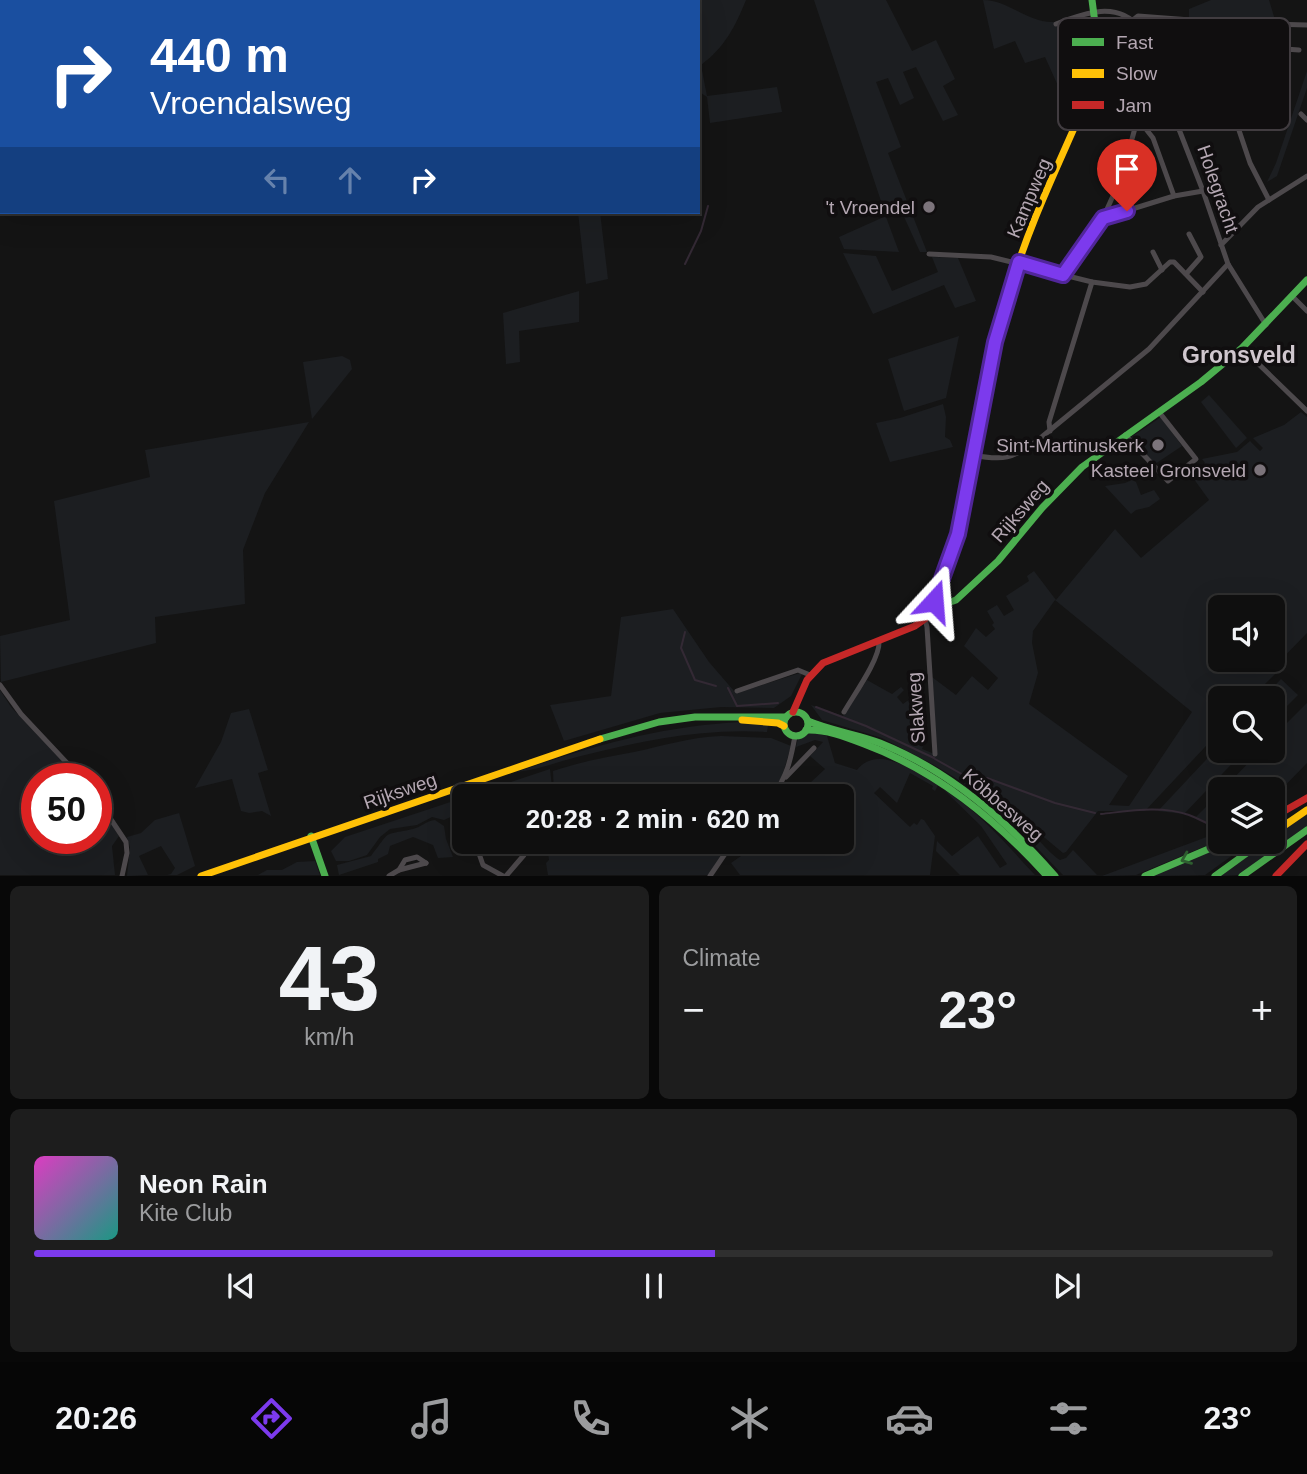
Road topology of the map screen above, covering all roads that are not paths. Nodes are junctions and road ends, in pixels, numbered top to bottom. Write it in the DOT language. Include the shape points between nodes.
graph roads {
  1 [pos="1092,0"];
  2 [pos="1094,11"];
  3 [pos="1070,18"];
  4 [pos="1095,18"];
  5 [pos="1129,18"];
  6 [pos="1136,18"];
  7 [pos="1164,18"];
  8 [pos="1290,48"];
  9 [pos="1299,50"];
  10 [pos="1301,114"];
  11 [pos="1307,120"];
  12 [pos="1075,130"];
  13 [pos="1136,130"];
  14 [pos="1147,130"];
  15 [pos="1180,130"];
  16 [pos="1241,130"];
  17 [pos="1307,176"];
  18 [pos="1203,191"];
  19 [pos="1174,196"];
  20 [pos="1269,200"];
  21 [pos="1103,218"];
  22 [pos="1189,234"];
  23 [pos="1221,245"];
  24 [pos="1153,253"];
  25 [pos="929,254"];
  26 [pos="1019,262"];
  27 [pos="1228,264"];
  28 [pos="1161,270"];
  29 [pos="1186,274"];
  30 [pos="1063,275"];
  31 [pos="1307,280"];
  32 [pos="1092,282"];
  33 [pos="1203,292"];
  34 [pos="1292,296"];
  35 [pos="1307,311"];
  36 [pos="1266,325"];
  37 [pos="1242,348"];
  38 [pos="1307,411"];
  39 [pos="1159,412"];
  40 [pos="1050,430"];
  41 [pos="1125,435"];
  42 [pos="972,455"];
  43 [pos="934,601"];
  44 [pos="925,619"];
  45 [pos="879,642"];
  46 [pos="810,676"];
  47 [pos="0,685"];
  48 [pos="804,685"];
  49 [pos="737,691"];
  50 [pos="844,712"];
  51 [pos="802,713"];
  52 [pos="789,714"];
  53 [pos="808,720"];
  54 [pos="784,726"];
  55 [pos="807,730"];
  56 [pos="795,736"];
  57 [pos="610,737"];
  58 [pos="814,748"];
  59 [pos="935,754"];
  60 [pos="67,763"];
  61 [pos="783,779"];
  62 [pos="780,784"];
  63 [pos="1307,798"];
  64 [pos="1307,810"];
  65 [pos="1285,811"];
  66 [pos="112,821"];
  67 [pos="1285,825"];
  68 [pos="1008,829"];
  69 [pos="1307,830"];
  70 [pos="312,836"];
  71 [pos="1307,845"];
  72 [pos="1208,850"];
  73 [pos="479,854"];
  74 [pos="524,854"];
  75 [pos="725,854"];
  76 [pos="1245,854"];
  77 [pos="399,870"];
  78 [pos="122,876"];
  79 [pos="201,876"];
  80 [pos="325,876"];
  81 [pos="389,876"];
  82 [pos="505,876"];
  83 [pos="710,876"];
  84 [pos="1046,876"];
  85 [pos="1055,876"];
  86 [pos="1145,876"];
  87 [pos="1215,876"];
  88 [pos="1242,876"];
  89 [pos="1276,876"];
  1 -- 2 [label="main road, Kampweg"];
  2 -- 3 [label="street"];
  2 -- 4 [label="main road, Kampweg"];
  2 -- 5 [label="street"];
  6 -- 7 [label="street"];
  8 -- 9 [label="street"];
  10 -- 11 [label="street"];
  12 -- 26 [label="main road, Kampweg"];
  13 -- 21 [label="street"];
  14 -- 19 [label="street"];
  15 -- 18 [label="street, Holegracht"];
  16 -- 20 [label="street" via="1250,163"];
  17 -- 20 [label="street"];
  18 -- 19 [label="street"];
  18 -- 23 [label="street, Holegracht"];
  19 -- 21 [label="street"];
  20 -- 23 [label="street"];
  21 -- 30 [label="street"];
  22 -- 29 [label="street" via="1201,257"];
  23 -- 27 [label="street, Holegracht"];
  24 -- 28 [label="street"];
  25 -- 26 [label="street"];
  26 -- 30 [label="street"];
  26 -- 42 [label="main road, Kampweg" via="995,342"];
  27 -- 33 [label="street"];
  27 -- 36 [label="street, Holegracht"];
  28 -- 29 [label="street" via="1174,262"];
  28 -- 32 [label="street" via="1139,287"];
  29 -- 33 [label="street"];
  30 -- 32 [label="street"];
  31 -- 34 [label="main road, Rijksweg"];
  32 -- 40 [label="street"];
  33 -- 40 [label="street" via="1149,349"];
  34 -- 35 [label="street"];
  34 -- 36 [label="main road, Rijksweg"];
  36 -- 37 [label="main road, Rijksweg"];
  37 -- 38 [label="street"];
  37 -- 39 [label="main road, Rijksweg"];
  39 -- 41 [label="main road, Rijksweg"];
  39 -- 41 [label="street" via="1196,459 1168,481"];
  40 -- 42 [label="street" via="1019,453 1002,459"];
  41 -- 43 [label="main road, Rijksweg" via="1074,475 979,580 951,603"];
  42 -- 43 [label="main road, Kampweg" via="958,534"];
  43 -- 44 [label="main road"];
  44 -- 45 [label="main road"];
  44 -- 59 [label="street, Slakweg"];
  45 -- 46 [label="main road" via="826,661"];
  45 -- 50 [label="street" via="876,657"];
  46 -- 48 [label="main road"];
  46 -- 49 [label="street" via="798,670"];
  47 -- 60 [label="street"];
  48 -- 51 [label="main road"];
  48 -- 52 [label="main road"];
  51 -- 52 [label="main road"];
  51 -- 53 [label="main road"];
  52 -- 54 [label="main road"];
  52 -- 57 [label="main road, Rijksweg" via="684,718"];
  53 -- 55 [label="main road"];
  53 -- 68 [label="main road, Köbbesweg" via="881,743 923,763 975,797"];
  54 -- 56 [label="main road"];
  54 -- 57 [label="main road, Rijksweg" via="710,720"];
  55 -- 56 [label="main road"];
  55 -- 68 [label="main road, Köbbesweg" via="851,739 897,757 950,787"];
  56 -- 61 [label="street"];
  57 -- 70 [label="main road, Rijksweg"];
  58 -- 61 [label="street"];
  61 -- 62 [label="street"];
  63 -- 65 [label="main road"];
  64 -- 67 [label="main road"];
  66 -- 78 [label="street" via="126,842"];
  68 -- 84 [label="main road, Köbbesweg"];
  68 -- 85 [label="main road, Köbbesweg"];
  69 -- 88 [label="main road"];
  70 -- 79 [label="main road, Rijksweg"];
  70 -- 80 [label="main road"];
  71 -- 89 [label="main road"];
  72 -- 86 [label="main road, one-way"];
  73 -- 82 [label="street" via="483,865"];
  74 -- 82 [label="street"];
  75 -- 83 [label="street"];
  76 -- 87 [label="main road"];
  77 -- 81 [label="street"];
}
